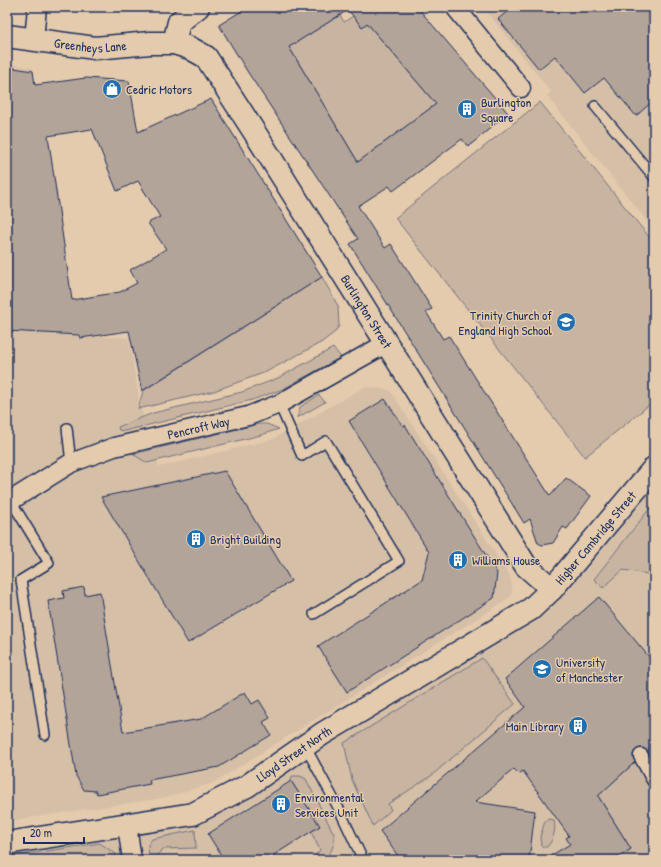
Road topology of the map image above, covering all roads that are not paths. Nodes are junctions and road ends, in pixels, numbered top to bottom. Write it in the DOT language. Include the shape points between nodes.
graph roads {
  1 [pos="37,7"];
  2 [pos="198,7"];
  3 [pos="455,7"];
  4 [pos="7,36"];
  5 [pos="34,40"];
  6 [pos="174,43"];
  7 [pos="521,88"];
  8 [pos="595,106"];
  9 [pos="654,177"];
  10 [pos="387,344"];
  11 [pos="278,404"];
  12 [pos="67,428"];
  13 [pos="71,462"];
  14 [pos="654,468"];
  15 [pos="9,502"];
  16 [pos="552,589"];
  17 [pos="314,614"];
  18 [pos="45,735"];
  19 [pos="305,746"];
  20 [pos="641,756"];
  21 [pos="654,780"];
  22 [pos="128,825"];
  23 [pos="7,842"];
  24 [pos="132,860"];
  25 [pos="363,860"];
  1 -- 5 [label="street"];
  2 -- 6 [label="street" via="180,22"];
  3 -- 7 [label="street"];
  4 -- 5 [label="street, Greenheys Lane"];
  5 -- 6 [label="street, Greenheys Lane" via="95,48"];
  6 -- 10 [label="street, Burlington Street" via="206,57"];
  8 -- 9 [label="lane"];
  10 -- 11 [label="street, Pencroft Way"];
  10 -- 16 [label="street, Burlington Street" via="526,566"];
  11 -- 13 [label="street, Pencroft Way" via="248,416 114,447"];
  11 -- 17 [label="lane" via="302,456 326,441 399,561"];
  12 -- 13 [label="lane"];
  13 -- 15 [label="street, Pencroft Way"];
  14 -- 16 [label="street, Higher Cambridge Street"];
  15 -- 18 [label="lane" via="49,563 21,580"];
  16 -- 19 [label="street, Lloyd Street North" via="531,609"];
  19 -- 22 [label="street, Lloyd Street North" via="247,786 193,814"];
  19 -- 25 [label="lane"];
  20 -- 21 [label="street"];
  22 -- 23 [label="street, Lloyd Street North"];
  22 -- 24 [label="street"];
}
